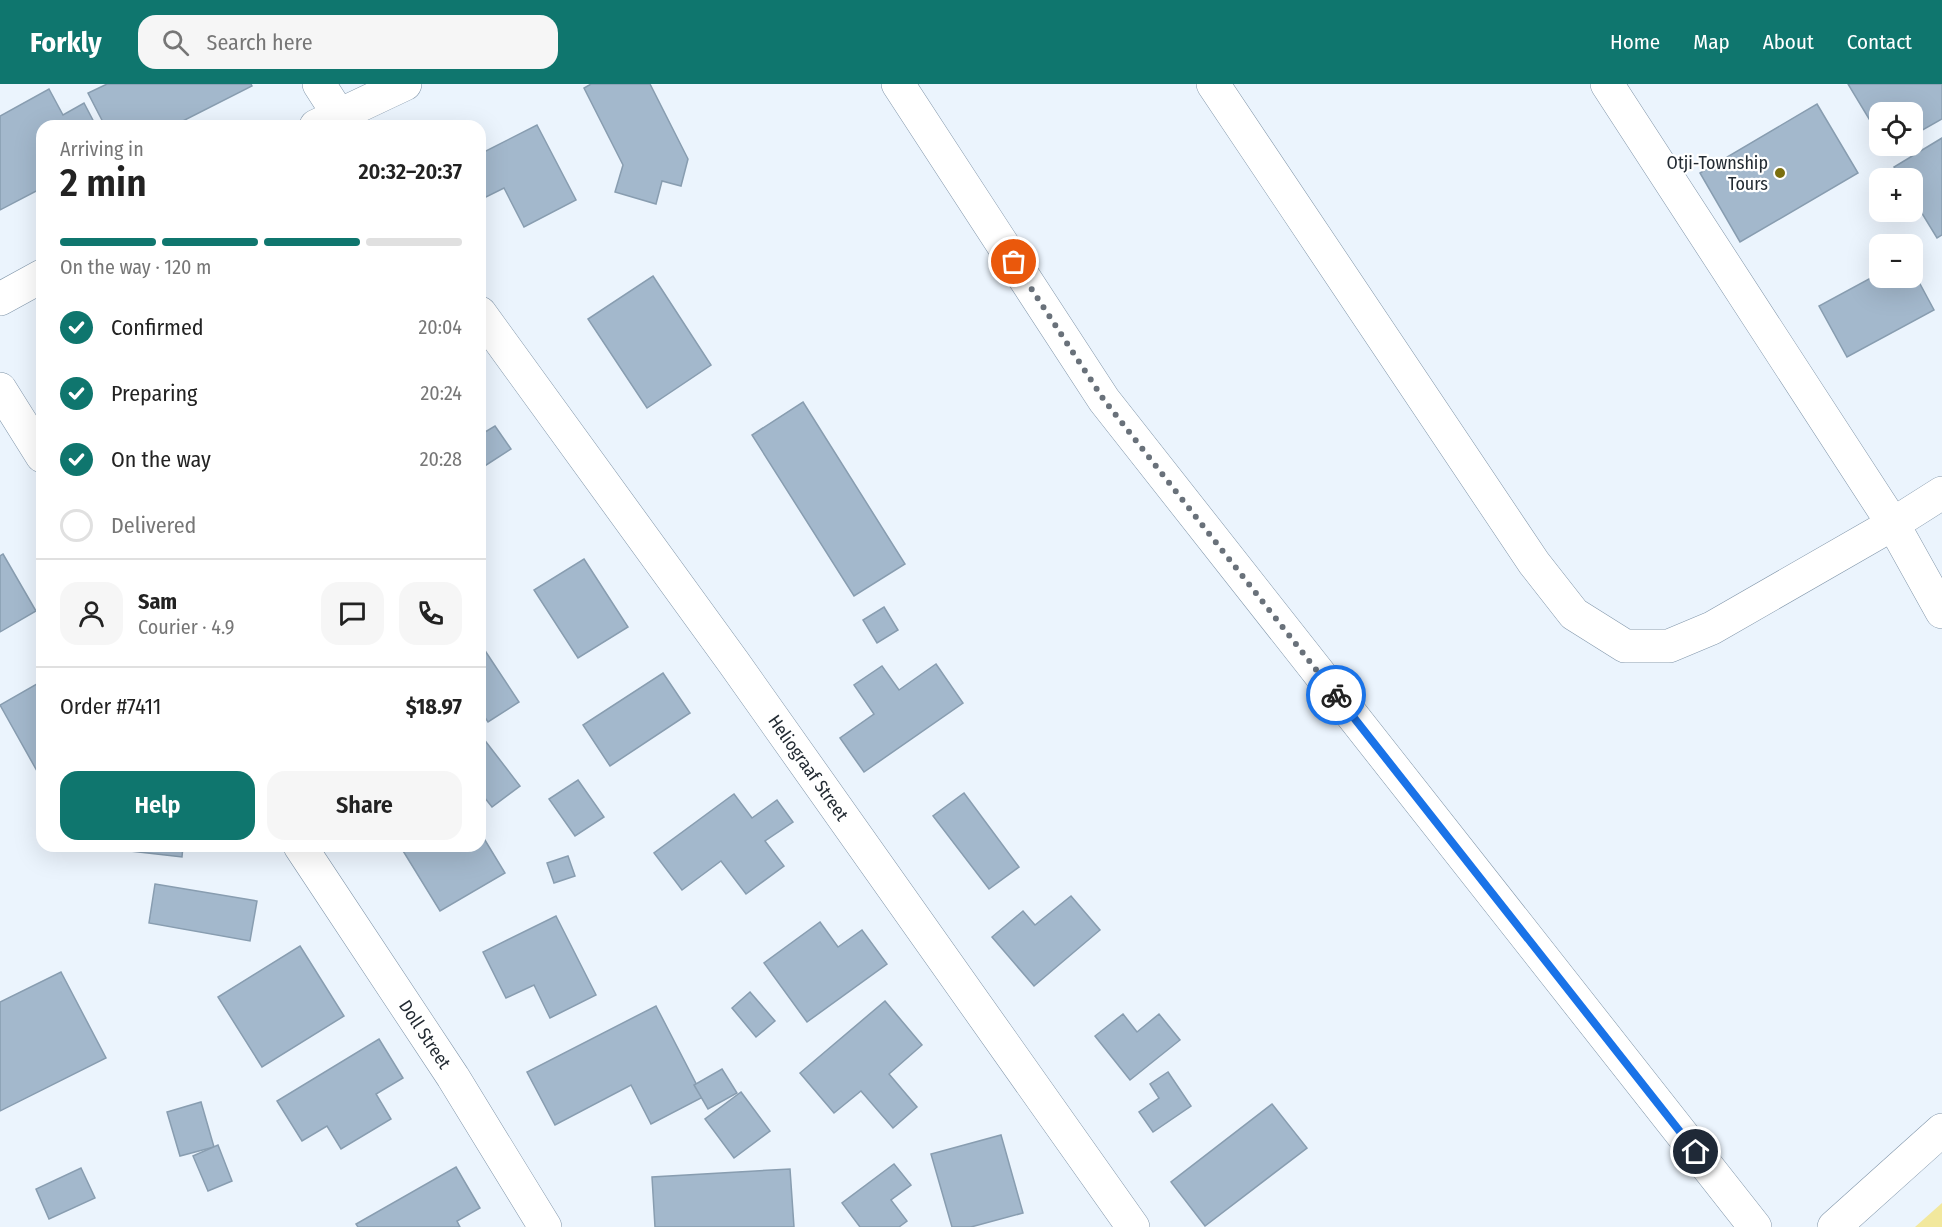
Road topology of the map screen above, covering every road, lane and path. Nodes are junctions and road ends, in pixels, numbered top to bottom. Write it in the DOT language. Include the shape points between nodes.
graph roads {
  1 [pos="319,84"];
  2 [pos="405,84"];
  3 [pos="898,84"];
  4 [pos="1213,84"];
  5 [pos="1607,84"];
  6 [pos="332,120"];
  7 [pos="337,120"];
  8 [pos="36,279"];
  9 [pos="0,299"];
  10 [pos="486,321"];
  11 [pos="0,389"];
  12 [pos="36,446"];
  13 [pos="1942,493"];
  14 [pos="1893,524"];
  15 [pos="1942,612"];
  16 [pos="304,852"];
  17 [pos="1942,1130"];
  18 [pos="545,1227"];
  19 [pos="1133,1227"];
  20 [pos="1755,1227"];
  21 [pos="1834,1227"];
  1 -- 6 [label="main road"];
  2 -- 7 [label="main road"];
  3 -- 20 [label="main road" via="1104,400"];
  4 -- 14 [label="main road" via="1534,563 1574,614 1625,646 1669,646 1712,628"];
  5 -- 14 [label="main road"];
  8 -- 9 [label="main road"];
  10 -- 19 [label="main road, Heliograaf Street" via="741,673"];
  11 -- 12 [label="main road"];
  13 -- 14 [label="main road"];
  14 -- 15 [label="main road"];
  16 -- 18 [label="main road, Doll Street" via="453,1077"];
  17 -- 21 [label="main road"];
}
